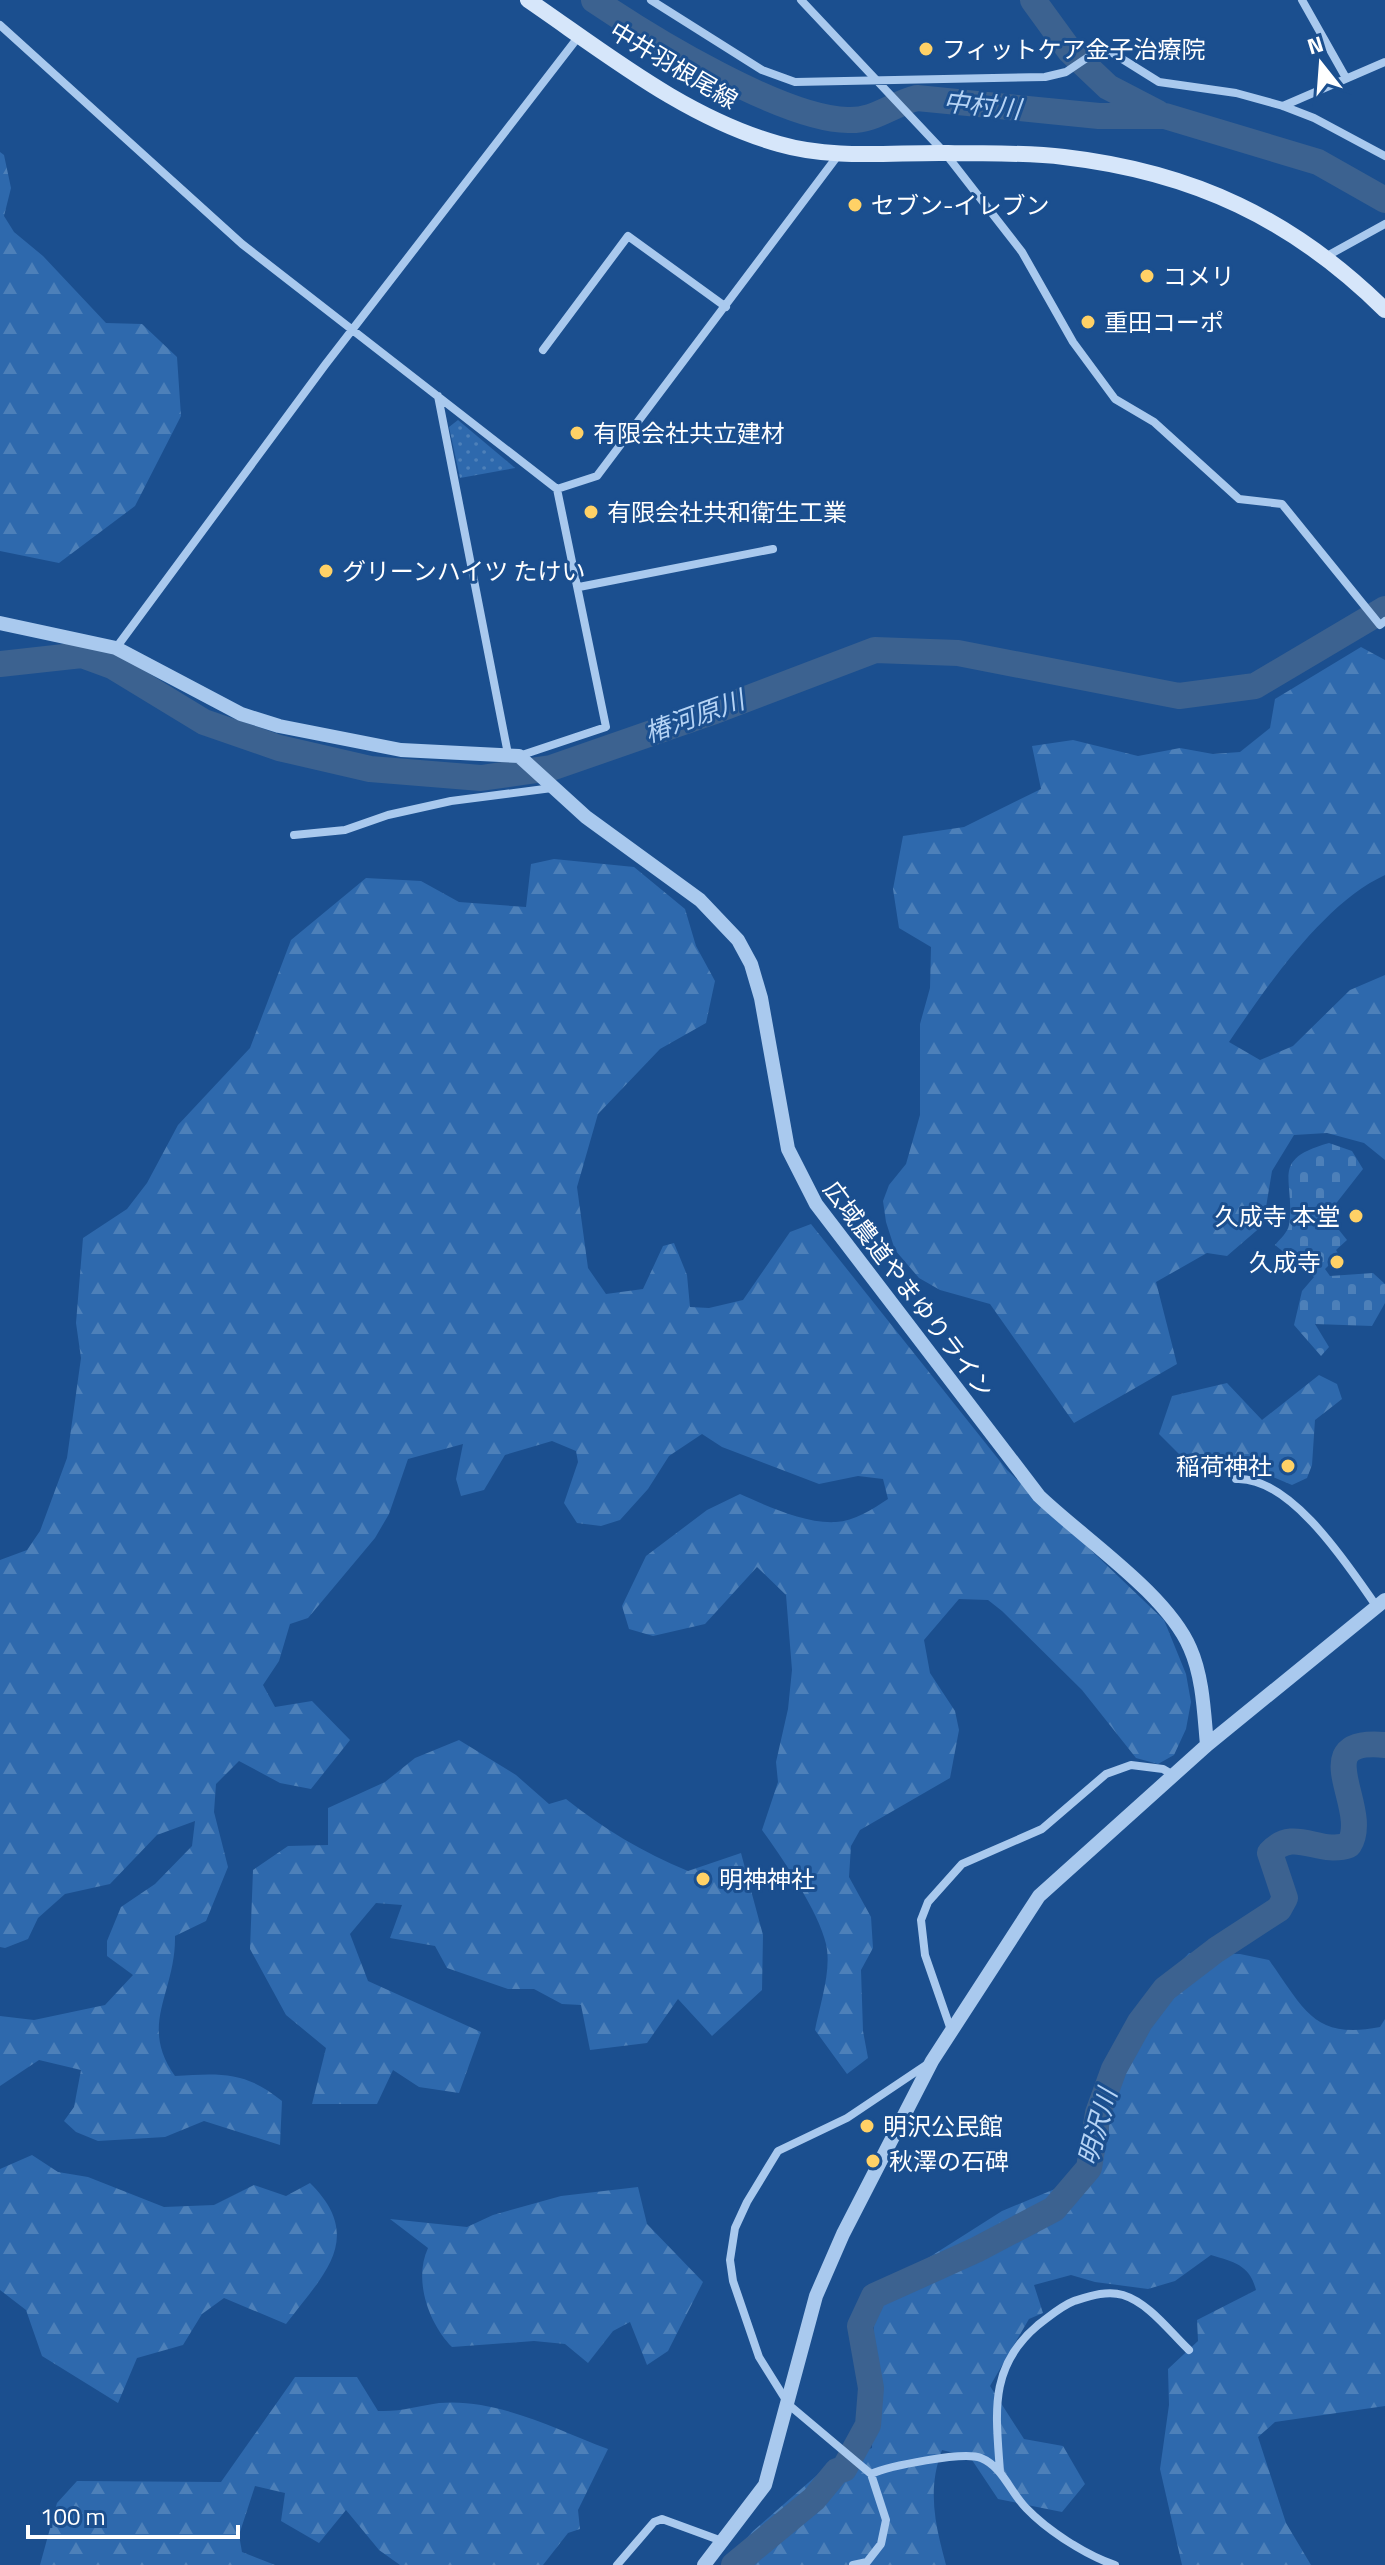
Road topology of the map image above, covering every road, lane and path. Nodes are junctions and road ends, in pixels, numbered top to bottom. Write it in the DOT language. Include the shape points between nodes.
graph roads {
  1 [pos="528,0"];
  2 [pos="651,0"];
  3 [pos="801,0"];
  4 [pos="1302,0"];
  5 [pos="0,25"];
  6 [pos="580,35"];
  7 [pos="1385,62"];
  8 [pos="1346,78"];
  9 [pos="878,83"];
  10 [pos="1283,106"];
  11 [pos="945,153"];
  12 [pos="839,154"];
  13 [pos="1385,156"];
  14 [pos="1383,225"];
  15 [pos="1327,256"];
  16 [pos="726,307"];
  17 [pos="1385,310"];
  18 [pos="354,329"];
  19 [pos="543,350"];
  20 [pos="438,396"];
  21 [pos="557,489"];
  22 [pos="773,549"];
  23 [pos="579,587"];
  24 [pos="1385,621"];
  25 [pos="0,623"];
  26 [pos="116,648"];
  27 [pos="514,755"];
  28 [pos="548,784"];
  29 [pos="294,835"];
  30 [pos="1236,1479"];
  31 [pos="1381,1604"];
  32 [pos="1207,1745"];
  33 [pos="1175,1776"];
  34 [pos="951,2031"];
  35 [pos="932,2061"];
  36 [pos="1189,2350"];
  37 [pos="789,2405"];
  38 [pos="1000,2472"];
  39 [pos="871,2474"];
  40 [pos="722,2541"];
  41 [pos="617,2565"];
  42 [pos="704,2565"];
  43 [pos="853,2565"];
  44 [pos="1115,2565"];
  1 -- 6 [label="main road, 中井羽根尾線"];
  2 -- 9 [label="street" via="762,70 795,82"];
  3 -- 9 [label="street"];
  4 -- 8 [label="street"];
  5 -- 18 [label="street" via="242,244"];
  6 -- 12 [label="main road, 中井羽根尾線" via="724,127 782,145"];
  6 -- 18 [label="street"];
  7 -- 8 [label="street"];
  8 -- 10 [label="street"];
  9 -- 10 [label="street" via="1045,77 1066,72 1103,47 1159,82"];
  9 -- 11 [label="street"];
  10 -- 13 [label="street"];
  11 -- 12 [label="main road, 中井羽根尾線"];
  11 -- 15 [label="main road, 中井羽根尾線" via="1062,156 1142,169 1248,207"];
  11 -- 24 [label="street" via="1022,252 1073,342 1115,399 1154,422 1239,499 1282,504 1380,625"];
  12 -- 16 [label="street"];
  14 -- 15 [label="street"];
  15 -- 17 [label="main road, 中井羽根尾線"];
  16 -- 19 [label="street" via="628,236"];
  16 -- 21 [label="street" via="597,476"];
  18 -- 20 [label="street"];
  18 -- 26 [label="street"];
  20 -- 21 [label="street"];
  20 -- 27 [label="street"];
  21 -- 23 [label="street"];
  22 -- 23 [label="street"];
  23 -- 27 [label="street" via="606,727"];
  25 -- 26 [label="street"];
  26 -- 27 [label="street" via="241,714 279,726 401,750"];
  27 -- 28 [label="street, 広域農道やまゆりライン"];
  28 -- 29 [label="street" via="388,815 345,830"];
  28 -- 32 [label="street, 広域農道やまゆりライン" via="700,900 738,940 761,998 788,1149 816,1204 1039,1496 1161,1602 1191,1650"];
  30 -- 31 [label="street" via="1250,1478 1288,1498"];
  31 -- 32 [label="street"];
  32 -- 33 [label="street"];
  33 -- 34 [label="street" via="1039,1896"];
  33 -- 34 [label="street" via="1131,1765 1106,1774 1042,1829 962,1864 928,1902 921,1920 925,1955"];
  34 -- 35 [label="street"];
  35 -- 37 [label="street" via="816,2296"];
  35 -- 37 [label="street" via="847,2118 778,2151 735,2228 733,2281 759,2357"];
  36 -- 38 [label="street" via="1144,2307 1120,2294 1099,2294 1059,2309 1015,2346 1003,2370 996,2400"];
  37 -- 39 [label="street"];
  37 -- 40 [label="street" via="765,2485"];
  38 -- 39 [label="street" via="978,2456 892,2464"];
  38 -- 44 [label="street" via="1026,2508"];
  39 -- 43 [label="street" via="886,2520 881,2544 867,2562"];
  40 -- 41 [label="street" via="662,2519"];
  40 -- 42 [label="street"];
}
